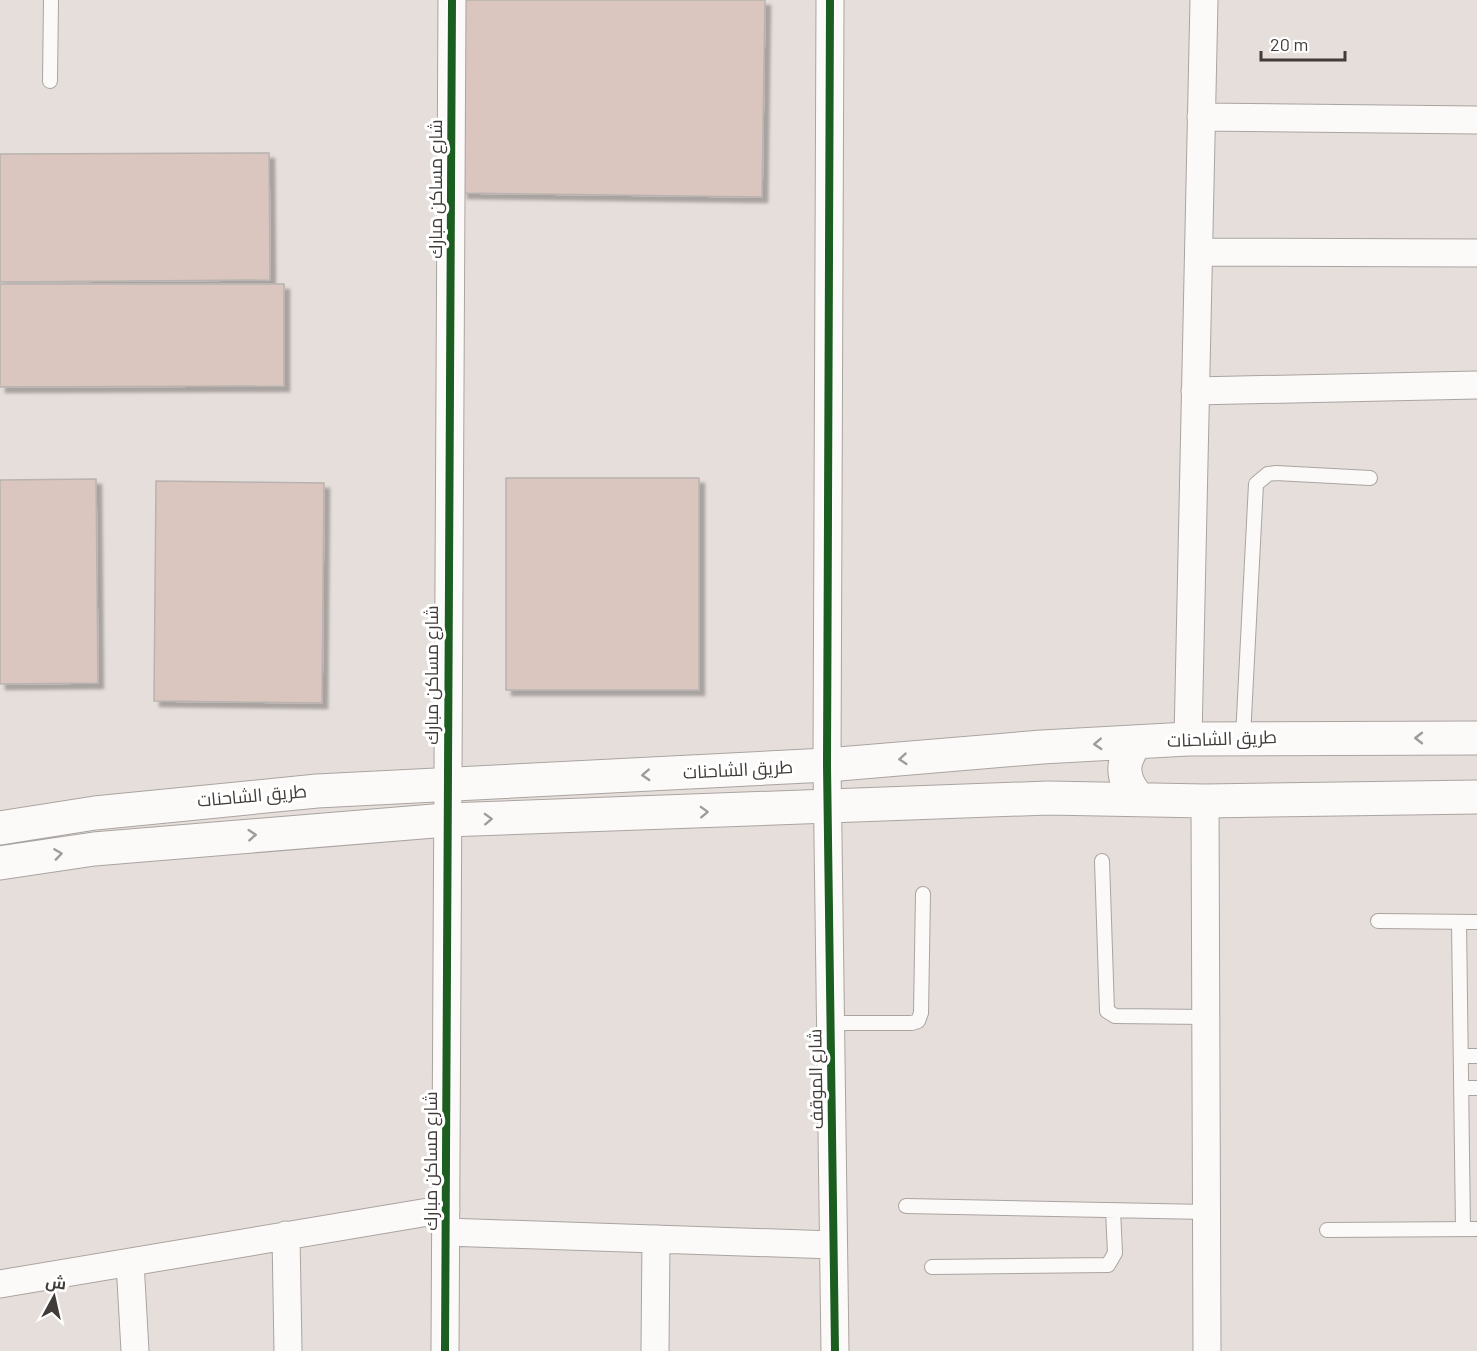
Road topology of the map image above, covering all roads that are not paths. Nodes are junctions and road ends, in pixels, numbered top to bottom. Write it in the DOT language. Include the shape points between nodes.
graph roads {
  1 [pos="51,0"];
  2 [pos="452,0"];
  3 [pos="830,0"];
  4 [pos="1204,0"];
  5 [pos="50,81"];
  6 [pos="1202,117"];
  7 [pos="1477,120"];
  8 [pos="1199,252"];
  9 [pos="1477,253"];
  10 [pos="1477,385"];
  11 [pos="1195,391"];
  12 [pos="1370,478"];
  13 [pos="1243,737"];
  14 [pos="1477,738"];
  15 [pos="1188,739"];
  16 [pos="1137,742"];
  17 [pos="1042,747"];
  18 [pos="827,765"];
  19 [pos="446,786"];
  20 [pos="1477,797"];
  21 [pos="1048,798"];
  22 [pos="1139,799"];
  23 [pos="1205,801"];
  24 [pos="827,808"];
  25 [pos="447,820"];
  26 [pos="0,828"];
  27 [pos="1102,861"];
  28 [pos="0,863"];
  29 [pos="923,894"];
  30 [pos="1378,921"];
  31 [pos="1459,922"];
  32 [pos="1477,922"];
  33 [pos="1206,1017"];
  34 [pos="831,1023"];
  35 [pos="1461,1056"];
  36 [pos="1477,1056"];
  37 [pos="1461,1088"];
  38 [pos="1477,1088"];
  39 [pos="906,1206"];
  40 [pos="1113,1210"];
  41 [pos="1207,1212"];
  42 [pos="446,1221"];
  43 [pos="1470,1229"];
  44 [pos="1327,1230"];
  45 [pos="286,1235"];
  46 [pos="657,1239"];
  47 [pos="833,1245"];
  48 [pos="130,1262"];
  49 [pos="932,1267"];
  50 [pos="0,1284"];
  51 [pos="135,1351"];
  52 [pos="288,1351"];
  53 [pos="445,1351"];
  54 [pos="654,1351"];
  55 [pos="835,1351"];
  56 [pos="1207,1351"];
  1 -- 5 [label="lane"];
  2 -- 19 [label="street, شارع مساكن مبارك"];
  3 -- 18 [label="street, شارع الموقف"];
  4 -- 6 [label="street"];
  6 -- 7 [label="street"];
  6 -- 8 [label="street"];
  8 -- 9 [label="street"];
  8 -- 11 [label="street"];
  10 -- 11 [label="street"];
  11 -- 15 [label="street"];
  12 -- 13 [label="lane" via="1276,473 1256,484"];
  14 -- 13 [label="main road, طريق الشاحنات, one-way"];
  13 -- 15 [label="main road, طريق الشاحنات"];
  15 -- 16 [label="main road, طريق الشاحنات"];
  16 -- 17 [label="main road, طريق الشاحنات, one-way"];
  16 -- 22 [label="main road" via="1128,752 1124,777"];
  17 -- 18 [label="main road, طريق الشاحنات, one-way"];
  17 -- 21 [label="main road" via="1053,757 1058,771 1056,786"];
  18 -- 19 [label="main road, طريق الشاحنات, one-way"];
  18 -- 24 [label="street, شارع الموقف"];
  19 -- 25 [label="street, شارع مساكن مبارك"];
  19 -- 26 [label="main road, طريق الشاحنات" via="189,801"];
  20 -- 23 [label="main road"];
  21 -- 22 [label="main road"];
  21 -- 24 [label="main road"];
  22 -- 23 [label="main road"];
  23 -- 33 [label="street"];
  25 -- 24 [label="main road, one-way"];
  24 -- 34 [label="street, شارع الموقف"];
  28 -- 25 [label="main road, one-way" via="115,847"];
  25 -- 42 [label="street, شارع مساكن مبارك"];
  27 -- 33 [label="lane" via="1107,1011 1115,1016"];
  29 -- 34 [label="lane" via="918,1020"];
  30 -- 31 [label="lane"];
  31 -- 32 [label="lane"];
  31 -- 35 [label="lane"];
  33 -- 41 [label="street"];
  34 -- 47 [label="street, شارع الموقف"];
  35 -- 36 [label="lane"];
  35 -- 37 [label="lane"];
  37 -- 38 [label="lane"];
  37 -- 43 [label="lane"];
  39 -- 40 [label="lane"];
  40 -- 41 [label="lane"];
  40 -- 49 [label="lane" via="1115,1254 1108,1265"];
  41 -- 56 [label="street"];
  42 -- 45 [label="street"];
  42 -- 46 [label="street"];
  42 -- 53 [label="street, شارع مساكن مبارك"];
  43 -- 44 [label="lane"];
  45 -- 48 [label="street"];
  45 -- 52 [label="street"];
  46 -- 47 [label="street"];
  46 -- 54 [label="street"];
  47 -- 55 [label="street, شارع الموقف"];
  48 -- 50 [label="street"];
  48 -- 51 [label="street"];
}
